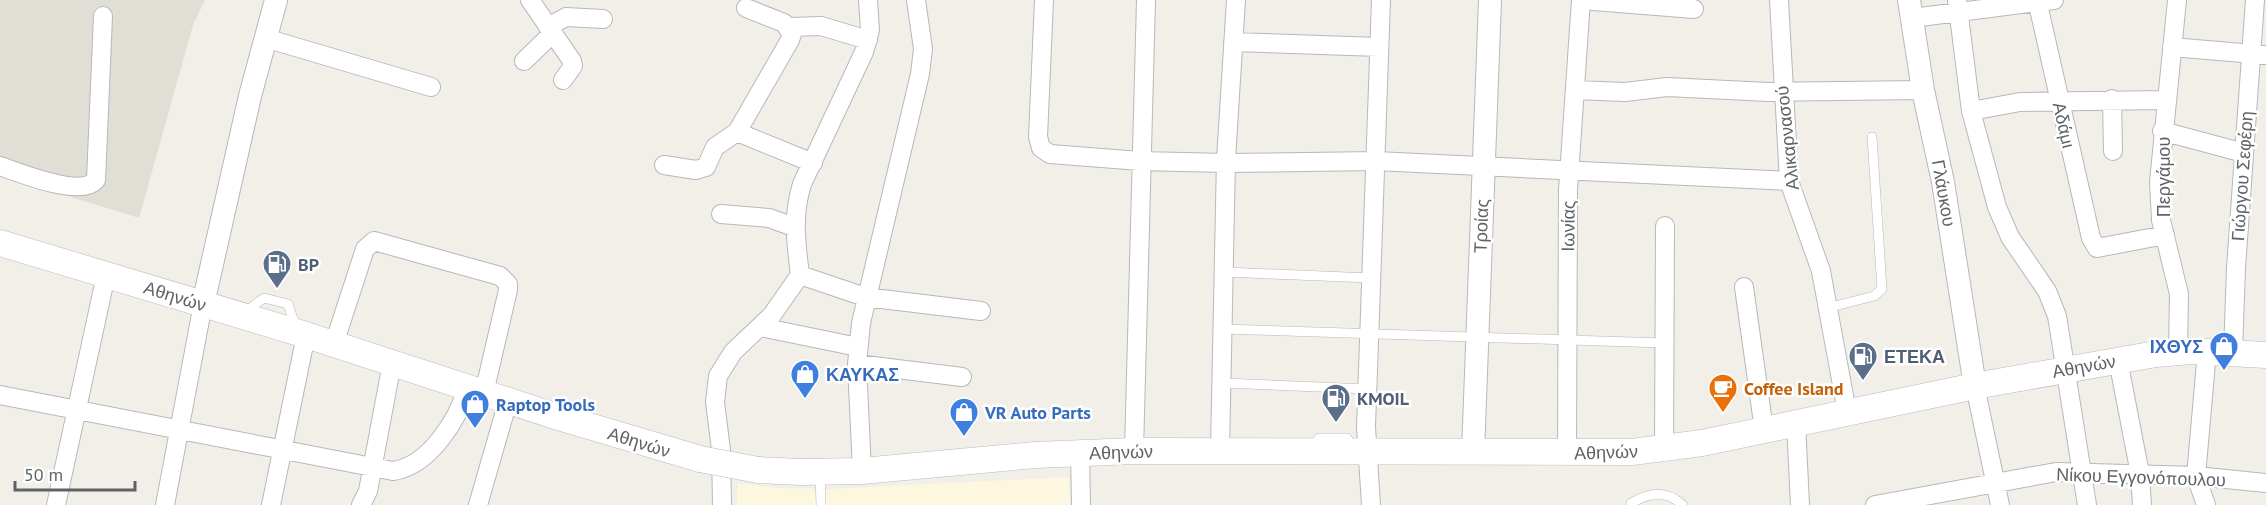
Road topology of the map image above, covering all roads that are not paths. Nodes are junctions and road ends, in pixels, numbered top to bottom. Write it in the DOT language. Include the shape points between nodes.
graph roads {
  1 [pos="276,0"];
  2 [pos="530,0"];
  3 [pos="868,0"];
  4 [pos="916,0"];
  5 [pos="1044,0"];
  6 [pos="1146,0"];
  7 [pos="1236,0"];
  8 [pos="1381,0"];
  9 [pos="1490,0"];
  10 [pos="1581,0"];
  11 [pos="1779,0"];
  12 [pos="2177,0"];
  13 [pos="2254,0"];
  14 [pos="2043,1"];
  15 [pos="1957,6"];
  16 [pos="746,8"];
  17 [pos="1694,9"];
  18 [pos="1911,9"];
  19 [pos="103,16"];
  20 [pos="603,19"];
  21 [pos="790,27"];
  22 [pos="551,30"];
  23 [pos="266,38"];
  24 [pos="868,40"];
  25 [pos="1233,42"];
  26 [pos="1379,47"];
  27 [pos="2172,47"];
  28 [pos="2258,54"];
  29 [pos="524,61"];
  30 [pos="563,80"];
  31 [pos="431,87"];
  32 [pos="1575,90"];
  33 [pos="1923,90"];
  34 [pos="1782,92"];
  35 [pos="2112,99"];
  36 [pos="2059,100"];
  37 [pos="2166,100"];
  38 [pos="1971,111"];
  39 [pos="2162,131"];
  40 [pos="737,132"];
  41 [pos="1872,137"];
  42 [pos="2113,151"];
  43 [pos="2244,153"];
  44 [pos="1140,161"];
  45 [pos="1376,161"];
  46 [pos="813,163"];
  47 [pos="1226,163"];
  48 [pos="664,165"];
  49 [pos="0,166"];
  50 [pos="1484,166"];
  51 [pos="1569,171"];
  52 [pos="1789,181"];
  53 [pos="721,214"];
  54 [pos="1665,226"];
  55 [pos="794,227"];
  56 [pos="2165,235"];
  57 [pos="0,243"];
  58 [pos="1224,273"];
  59 [pos="106,275"];
  60 [pos="800,275"];
  61 [pos="1371,278"];
  62 [pos="1744,287"];
  63 [pos="865,297"];
  64 [pos="203,304"];
  65 [pos="1827,308"];
  66 [pos="981,311"];
  67 [pos="761,327"];
  68 [pos="1223,329"];
  69 [pos="1370,333"];
  70 [pos="302,334"];
  71 [pos="1477,337"];
  72 [pos="1567,340"];
  73 [pos="1663,343"];
  74 [pos="334,344"];
  75 [pos="2207,351"];
  76 [pos="2178,352"];
  77 [pos="2233,352"];
  78 [pos="857,355"];
  79 [pos="2266,355"];
  80 [pos="2118,360"];
  81 [pos="392,363"];
  82 [pos="2066,369"];
  83 [pos="962,376"];
  84 [pos="1222,383"];
  85 [pos="1975,386"];
  86 [pos="1367,389"];
  87 [pos="475,390"];
  88 [pos="0,395"];
  89 [pos="508,401"];
  90 [pos="77,409"];
  91 [pos="1847,412"];
  92 [pos="1796,423"];
  93 [pos="180,429"];
  94 [pos="1764,430"];
  95 [pos="282,448"];
  96 [pos="1664,449"];
  97 [pos="1220,450"];
  98 [pos="1134,451"];
  99 [pos="1361,452"];
  100 [pos="1080,453"];
  101 [pos="1473,453"];
  102 [pos="1567,453"];
  103 [pos="372,468"];
  104 [pos="862,471"];
  105 [pos="2084,471"];
  106 [pos="820,472"];
  107 [pos="2140,474"];
  108 [pos="2196,476"];
  109 [pos="1995,481"];
  110 [pos="2266,483"];
  111 [pos="1631,503"];
  112 [pos="1079,504"];
  113 [pos="56,505"];
  114 [pos="165,505"];
  115 [pos="272,505"];
  116 [pos="361,505"];
  117 [pos="478,505"];
  118 [pos="722,505"];
  119 [pos="821,505"];
  120 [pos="1371,505"];
  121 [pos="1683,505"];
  122 [pos="1800,505"];
  123 [pos="1875,505"];
  124 [pos="2000,505"];
  125 [pos="2087,505"];
  126 [pos="2142,505"];
  127 [pos="2206,505"];
  1 -- 23 [label="street"];
  2 -- 22 [label="street"];
  3 -- 24 [label="street"];
  4 -- 63 [label="street" via="921,67"];
  5 -- 44 [label="street" via="1038,137 1041,148 1050,154"];
  6 -- 44 [label="street"];
  7 -- 25 [label="street"];
  8 -- 26 [label="street"];
  9 -- 50 [label="street, Τροίας"];
  10 -- 17 [label="street"];
  10 -- 32 [label="street, Ιωνίας"];
  11 -- 34 [label="street, Αλικαρνασού"];
  12 -- 27 [label="street, Περγάμου"];
  13 -- 28 [label="street, Γιώργου Σεφέρη"];
  14 -- 15 [label="street"];
  14 -- 36 [label="street, Αδάμι"];
  15 -- 18 [label="street"];
  15 -- 38 [label="street"];
  16 -- 21 [label="street"];
  18 -- 33 [label="street, Γλάυκου"];
  19 -- 49 [label="street" via="96,180 89,186 69,186"];
  20 -- 22 [label="street" via="566,17"];
  21 -- 24 [label="street" via="821,26"];
  21 -- 40 [label="street" via="790,40"];
  22 -- 29 [label="street"];
  22 -- 30 [label="street" via="573,63"];
  23 -- 31 [label="street"];
  23 -- 64 [label="street"];
  24 -- 46 [label="street"];
  25 -- 26 [label="street"];
  25 -- 47 [label="street"];
  26 -- 45 [label="street"];
  27 -- 28 [label="street"];
  27 -- 37 [label="street, Περγάμου"];
  28 -- 43 [label="street, Γιώργου Σεφέρη"];
  32 -- 34 [label="street" via="1625,92 1667,87"];
  32 -- 51 [label="street, Ιωνίας"];
  33 -- 34 [label="street"];
  33 -- 85 [label="street, Γλάυκου" via="1943,182"];
  34 -- 52 [label="street, Αλικαρνασού"];
  35 -- 36 [label="street"];
  35 -- 37 [label="street"];
  35 -- 42 [label="street"];
  36 -- 38 [label="street"];
  36 -- 56 [label="street, Αδάμι" via="2091,238 2097,248"];
  37 -- 39 [label="street, Περγάμου"];
  38 -- 82 [label="street" via="2003,224 2043,283 2053,305"];
  39 -- 43 [label="street"];
  39 -- 56 [label="street, Περγάμου" via="2159,182"];
  40 -- 46 [label="street"];
  40 -- 48 [label="street" via="720,142 702,170"];
  41 -- 65 [label="lane" via="1882,289 1874,296"];
  43 -- 77 [label="street, Γιώργου Σεφέρη"];
  44 -- 47 [label="street"];
  44 -- 98 [label="street"];
  45 -- 47 [label="street"];
  45 -- 50 [label="street"];
  45 -- 61 [label="street"];
  46 -- 55 [label="street" via="796,204"];
  47 -- 58 [label="street"];
  50 -- 51 [label="street"];
  50 -- 71 [label="street, Τροίας"];
  51 -- 52 [label="street"];
  51 -- 72 [label="street, Ιωνίας"];
  52 -- 65 [label="street, Αλικαρνασού" via="1818,259"];
  53 -- 55 [label="street" via="769,218"];
  54 -- 73 [label="street"];
  55 -- 60 [label="street"];
  56 -- 76 [label="street, Περγάμου" via="2180,297"];
  57 -- 59 [label="main road, Αθηνών"];
  58 -- 61 [label="lane"];
  58 -- 68 [label="street"];
  59 -- 64 [label="main road, Αθηνών"];
  59 -- 90 [label="street"];
  60 -- 63 [label="street"];
  60 -- 67 [label="street"];
  61 -- 69 [label="street"];
  62 -- 94 [label="street"];
  63 -- 66 [label="street"];
  63 -- 78 [label="street"];
  64 -- 70 [label="main road, Αθηνών"];
  64 -- 93 [label="street"];
  65 -- 91 [label="street, Αλικαρνασού"];
  67 -- 78 [label="street"];
  67 -- 118 [label="street" via="733,352 716,382"];
  68 -- 69 [label="lane"];
  68 -- 84 [label="street"];
  69 -- 71 [label="lane"];
  69 -- 86 [label="street"];
  70 -- 74 [label="main road, Αθηνών"];
  70 -- 95 [label="street"];
  71 -- 72 [label="lane"];
  71 -- 101 [label="street, Τροίας"];
  72 -- 73 [label="lane"];
  72 -- 102 [label="street, Ιωνίας"];
  73 -- 96 [label="street"];
  74 -- 81 [label="main road, Αθηνών"];
  74 -- 87 [label="street" via="365,249 374,241 500,276 508,290"];
  75 -- 76 [label="main road, Αθηνών"];
  75 -- 77 [label="main road, Αθηνών"];
  75 -- 108 [label="street"];
  76 -- 80 [label="main road, Αθηνών"];
  77 -- 79 [label="main road, Αθηνών"];
  78 -- 83 [label="street"];
  78 -- 104 [label="street"];
  80 -- 82 [label="main road, Αθηνών"];
  80 -- 107 [label="street"];
  81 -- 87 [label="main road, Αθηνών"];
  81 -- 103 [label="street"];
  82 -- 85 [label="main road, Αθηνών"];
  82 -- 105 [label="street"];
  84 -- 86 [label="lane"];
  84 -- 97 [label="street"];
  85 -- 91 [label="main road, Αθηνών"];
  85 -- 109 [label="street"];
  86 -- 99 [label="street"];
  87 -- 89 [label="main road, Αθηνών"];
  87 -- 103 [label="street" via="423,457 399,470"];
  88 -- 90 [label="street"];
  89 -- 106 [label="main road, Αθηνών, bridge" via="700,459 758,470"];
  89 -- 117 [label="street"];
  90 -- 93 [label="street"];
  90 -- 113 [label="street"];
  91 -- 92 [label="main road, Αθηνών"];
  92 -- 94 [label="main road, Αθηνών"];
  92 -- 122 [label="street"];
  93 -- 95 [label="street"];
  93 -- 114 [label="street"];
  94 -- 96 [label="main road, Αθηνών"];
  95 -- 103 [label="street"];
  95 -- 115 [label="street"];
  96 -- 102 [label="main road, Αθηνών"];
  97 -- 98 [label="main road, Αθηνών"];
  97 -- 99 [label="main road, Αθηνών"];
  98 -- 100 [label="main road, Αθηνών"];
  99 -- 101 [label="main road, Αθηνών"];
  99 -- 120 [label="street"];
  100 -- 104 [label="main road, Αθηνών"];
  100 -- 112 [label="street"];
  101 -- 102 [label="main road, Αθηνών"];
  103 -- 116 [label="street"];
  104 -- 106 [label="main road, Αθηνών"];
  105 -- 107 [label="street, Νίκου Εγγονόπουλου"];
  105 -- 109 [label="street, Νίκου Εγγονόπουλου"];
  105 -- 125 [label="street"];
  106 -- 119 [label="lane"];
  107 -- 108 [label="street, Νίκου Εγγονόπουλου"];
  107 -- 126 [label="street"];
  108 -- 110 [label="street, Νίκου Εγγονόπουλου"];
  108 -- 127 [label="street"];
  109 -- 123 [label="street, Νίκου Εγγονόπουλου"];
  109 -- 124 [label="street"];
  111 -- 121 [label="lane" via="1664,493"];
}
